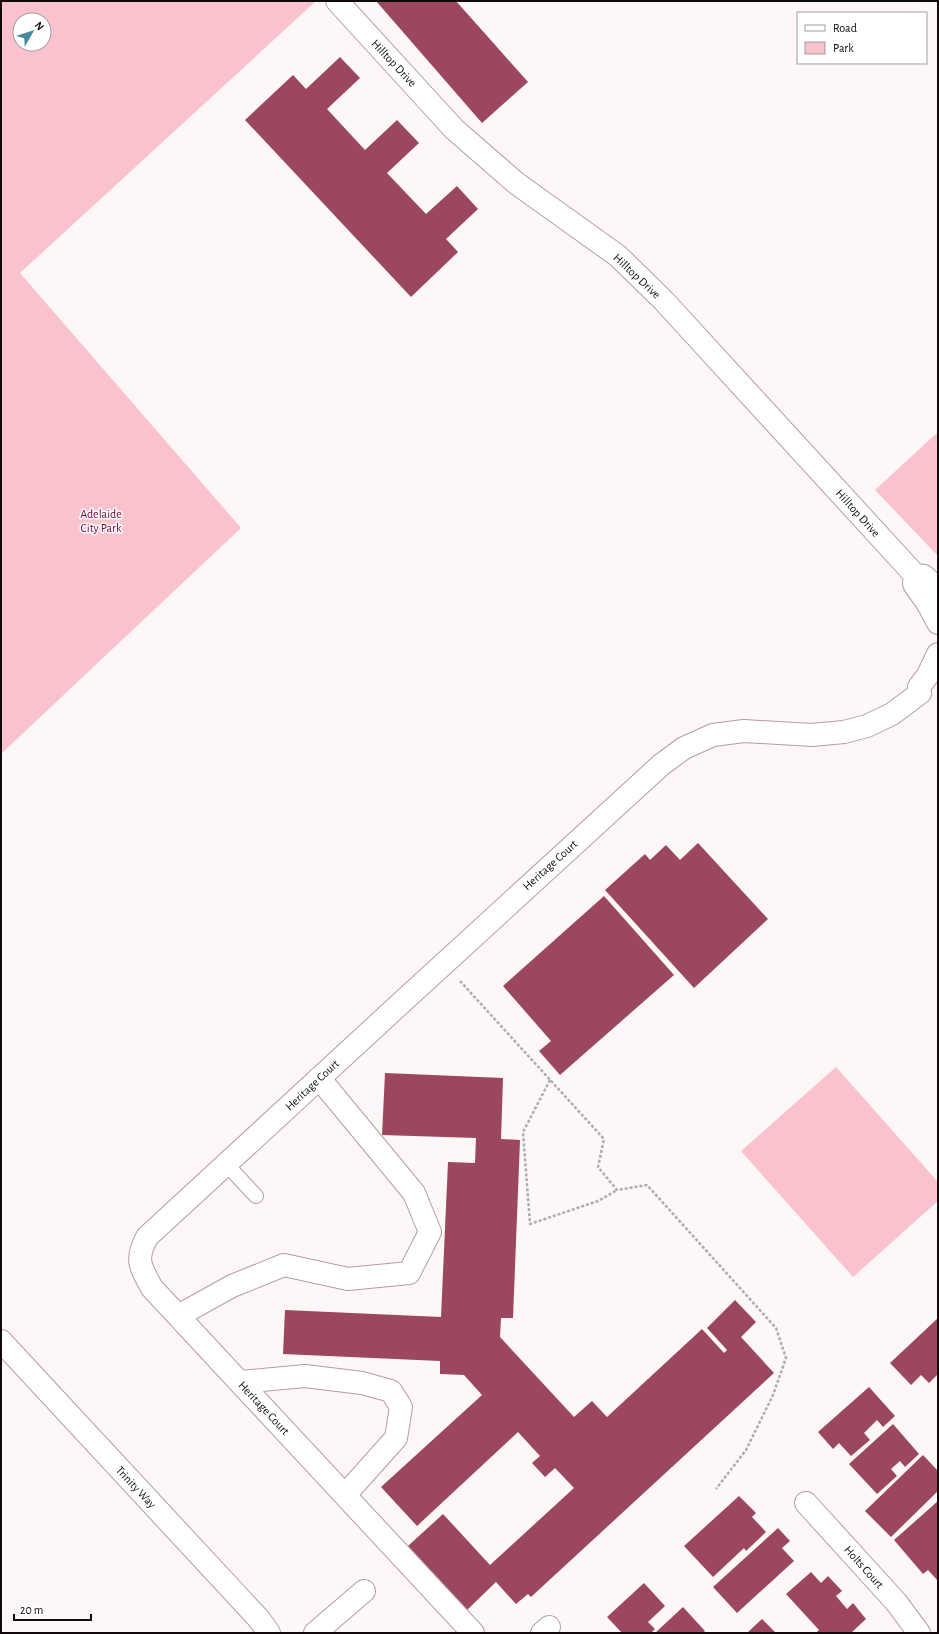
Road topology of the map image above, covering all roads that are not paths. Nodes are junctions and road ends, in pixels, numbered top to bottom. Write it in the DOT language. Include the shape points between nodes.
graph roads {
  1 [pos="337,1"];
  2 [pos="915,575"];
  3 [pos="938,589"];
  4 [pos="938,623"];
  5 [pos="938,654"];
  6 [pos="929,691"];
  7 [pos="319,1078"];
  8 [pos="226,1164"];
  9 [pos="256,1196"];
  10 [pos="178,1316"];
  11 [pos="1,1341"];
  12 [pos="240,1382"];
  13 [pos="345,1495"];
  14 [pos="806,1503"];
  15 [pos="364,1591"];
  16 [pos="269,1633"];
  17 [pos="315,1633"];
  18 [pos="473,1633"];
  19 [pos="918,1633"];
  1 -- 2 [label="street, Hilltop Drive" via="454,129 516,183 618,256 664,301"];
  2 -- 3 [label="street, Hilltop Drive" via="924,576"];
  2 -- 4 [label="street, Hilltop Drive" via="914,584"];
  5 -- 6 [label="street, Heritage Court" via="919,687"];
  6 -- 7 [label="street, Heritage Court" via="892,714 867,726 844,732 812,735 744,731 714,735 684,748 661,765"];
  7 -- 8 [label="street, Heritage Court"];
  7 -- 10 [label="street" via="414,1193 430,1232 408,1273 348,1279 284,1265 232,1286"];
  8 -- 9 [label="lane"];
  8 -- 10 [label="street, Heritage Court" via="148,1237 140,1250 141,1267 152,1288"];
  10 -- 12 [label="street, Heritage Court"];
  11 -- 16 [label="street, Trinity Way" via="259,1619"];
  12 -- 13 [label="street, Heritage Court"];
  12 -- 13 [label="street" via="305,1376 362,1383 391,1391 401,1407 396,1438"];
  13 -- 18 [label="street, Heritage Court"];
  14 -- 19 [label="street, Holts Court" via="896,1602"];
  15 -- 17 [label="street"];
}
